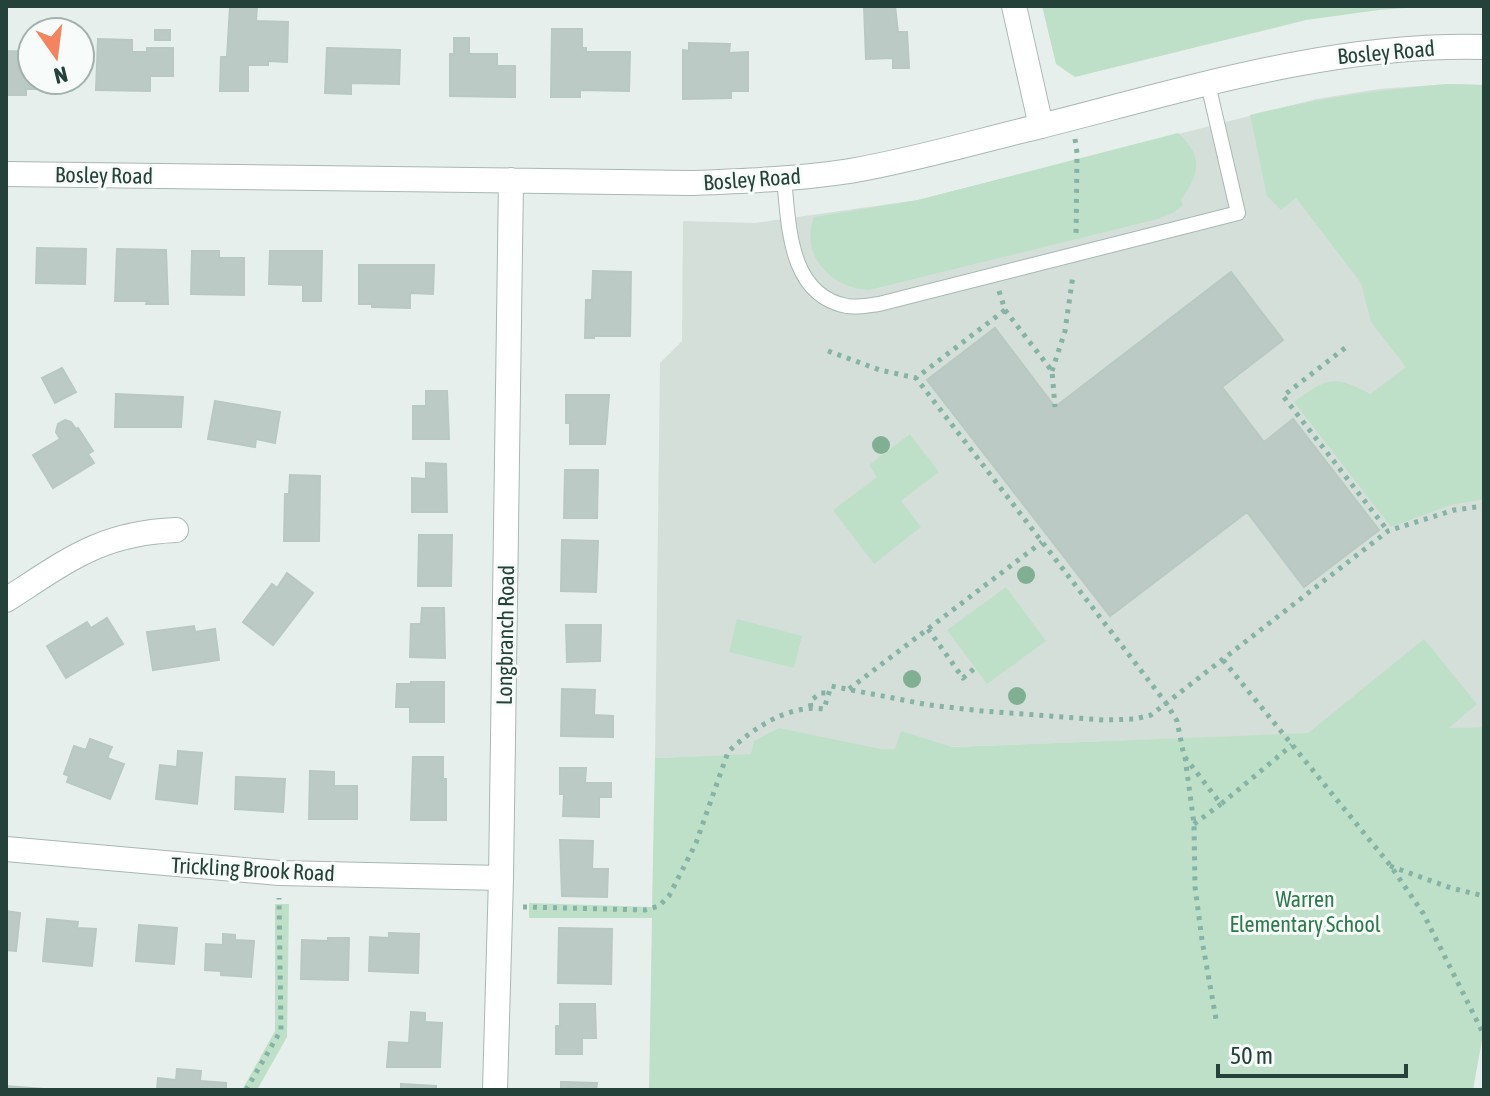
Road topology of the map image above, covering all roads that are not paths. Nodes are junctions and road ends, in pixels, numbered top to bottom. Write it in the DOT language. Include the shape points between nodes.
graph roads {
  1 [pos="1014,6"];
  2 [pos="1484,47"];
  3 [pos="1208,84"];
  4 [pos="1041,126"];
  5 [pos="6,174"];
  6 [pos="784,179"];
  7 [pos="511,180"];
  8 [pos="176,530"];
  9 [pos="6,600"];
  10 [pos="6,849"];
  11 [pos="501,878"];
  12 [pos="495,1090"];
  1 -- 4 [label="street"];
  2 -- 3 [label="street, Bosley Road" via="1359,53"];
  3 -- 4 [label="street, Bosley Road"];
  3 -- 6 [label="lane" via="1238,213 879,304 848,306 826,298 801,273 792,247"];
  4 -- 6 [label="street, Bosley Road" via="851,171"];
  5 -- 7 [label="street, Bosley Road"];
  6 -- 7 [label="street, Bosley Road"];
  7 -- 11 [label="street, Longbranch Road"];
  8 -- 9 [label="street" via="147,531 86,550"];
  10 -- 11 [label="street, Trickling Brook Road" via="279,873"];
  11 -- 12 [label="street, Longbranch Road"];
}
